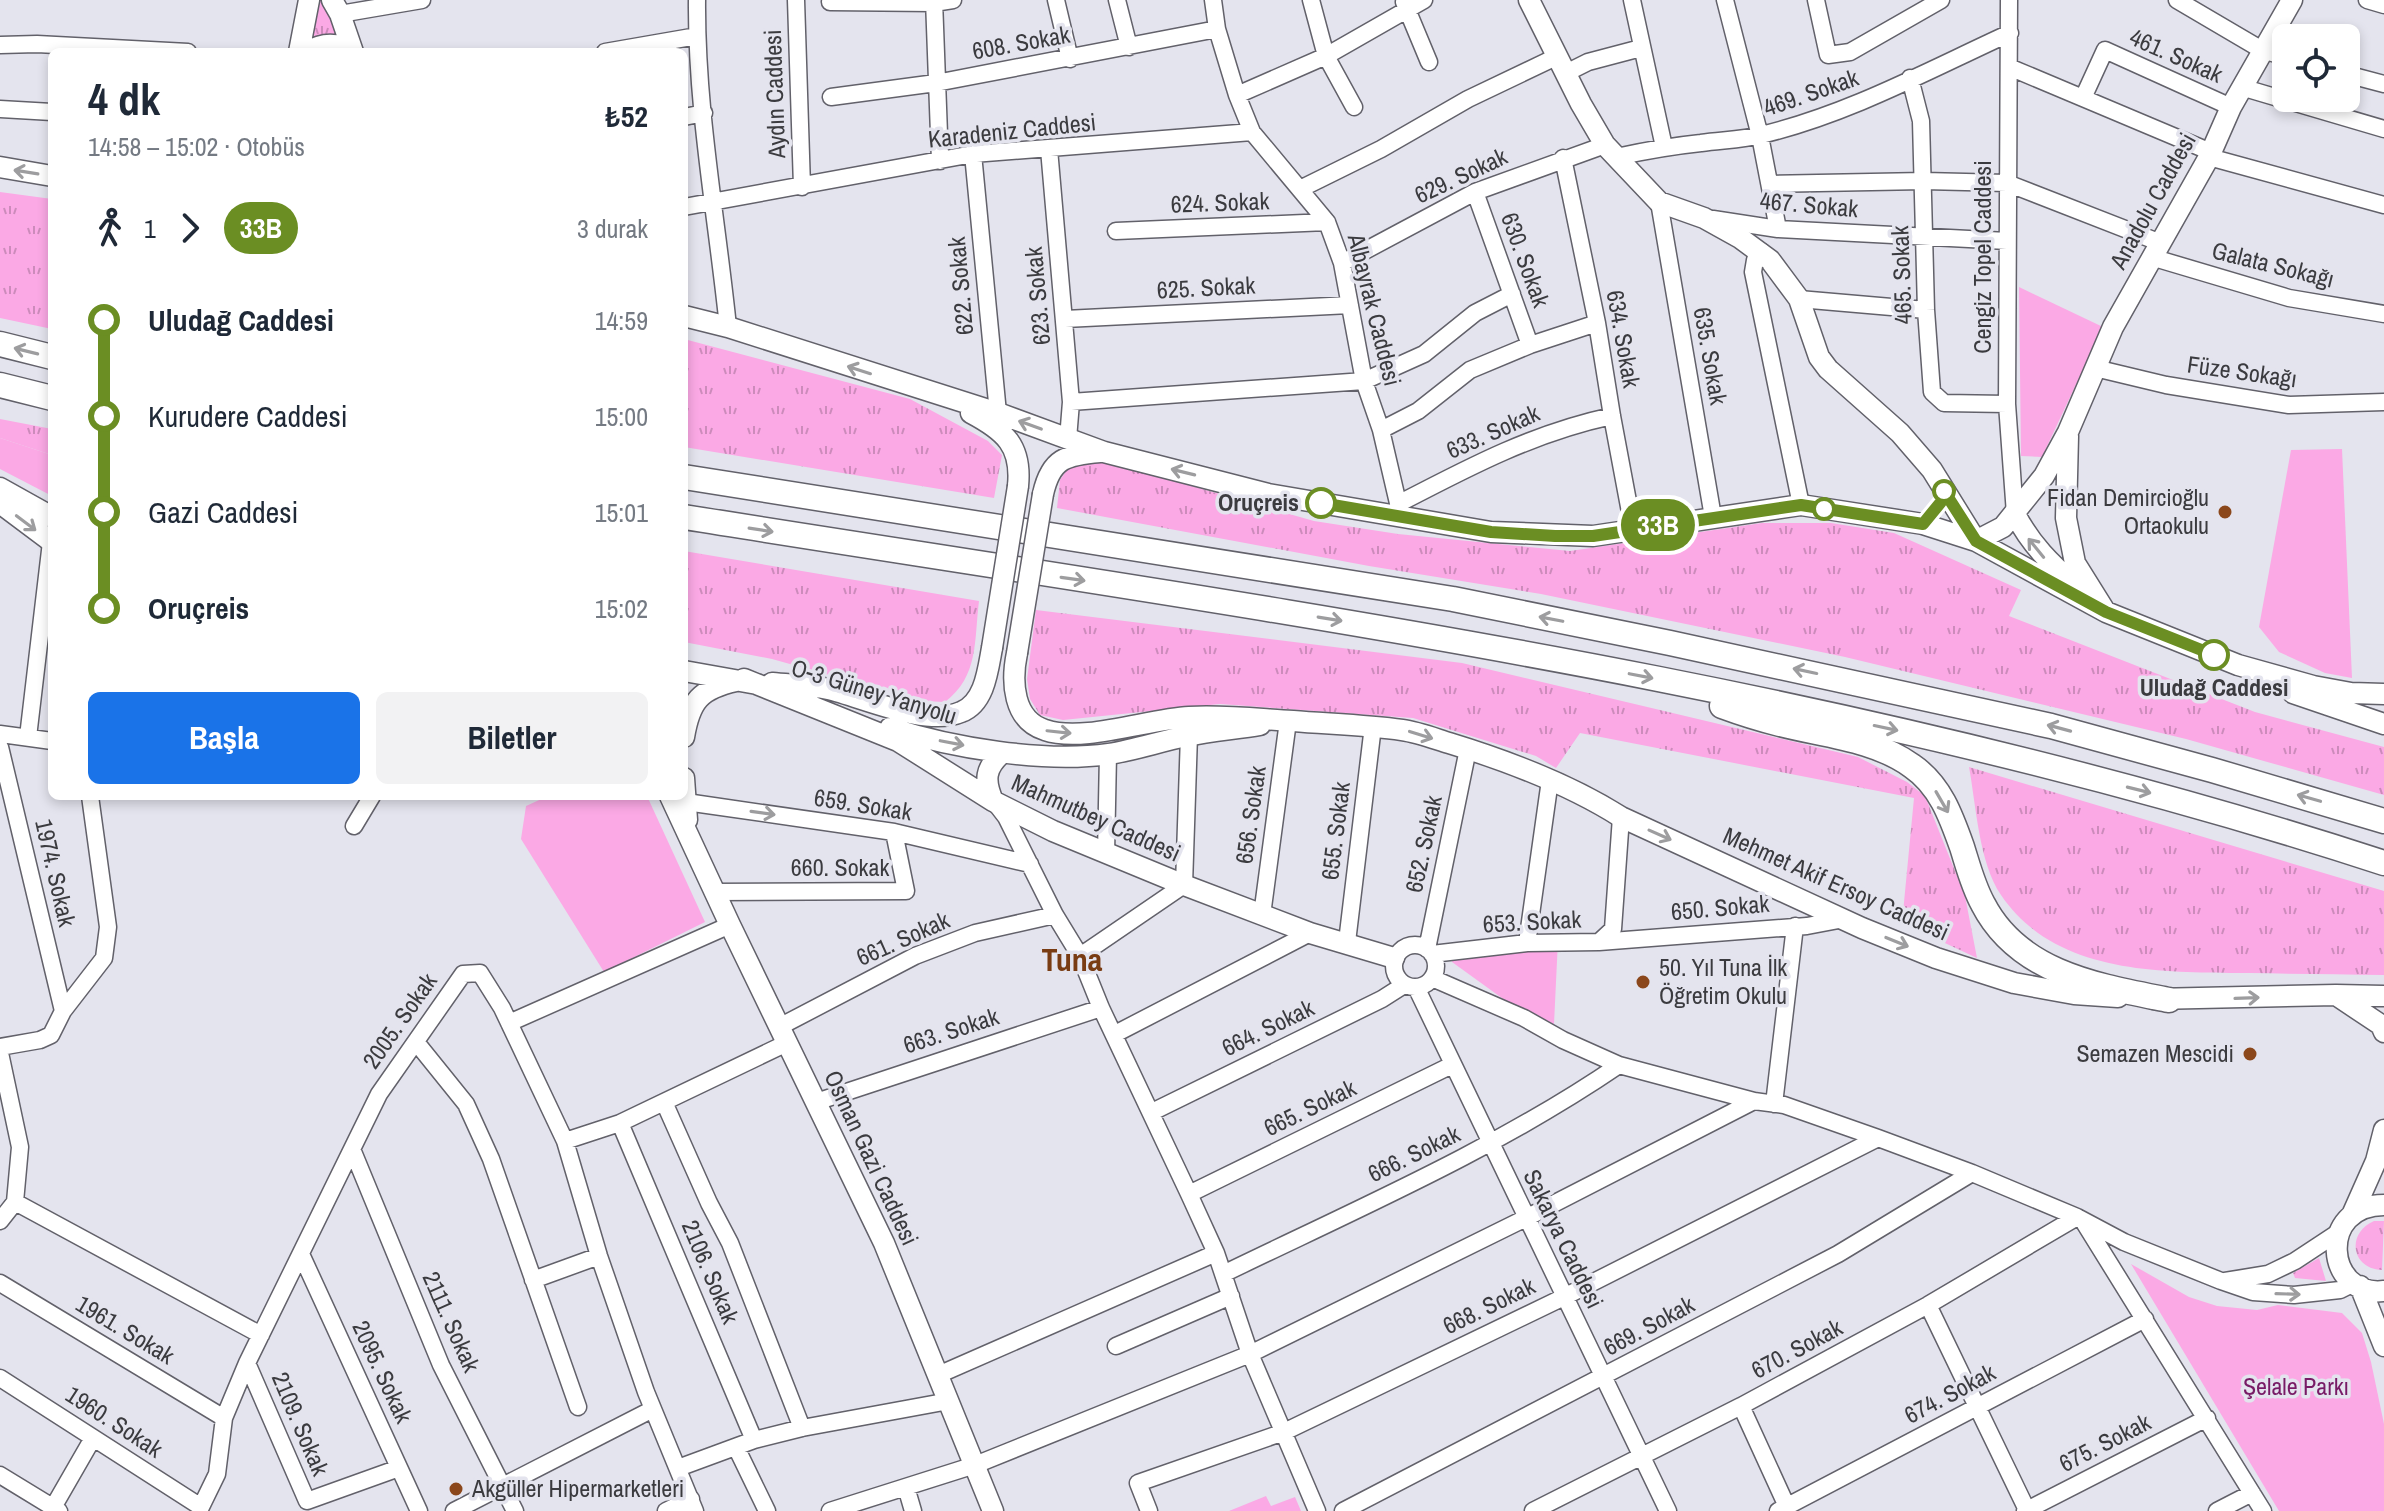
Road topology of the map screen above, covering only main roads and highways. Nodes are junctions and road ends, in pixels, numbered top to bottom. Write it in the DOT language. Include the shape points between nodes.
graph roads {
  1 [pos="309,0"];
  2 [pos="1529,0"];
  3 [pos="2283,3"];
  4 [pos="336,7"];
  5 [pos="300,48"];
  6 [pos="316,48"];
  7 [pos="346,48"];
  8 [pos="351,48"];
  9 [pos="0,167"];
  10 [pos="48,175"];
  11 [pos="688,317"];
  12 [pos="0,344"];
  13 [pos="48,356"];
  14 [pos="0,385"];
  15 [pos="934,394"];
  16 [pos="0,398"];
  17 [pos="48,399"];
  18 [pos="48,400"];
  19 [pos="2068,432"];
  20 [pos="1104,452"];
  21 [pos="688,478"];
  22 [pos="0,488"];
  23 [pos="1944,491"];
  24 [pos="0,503"];
  25 [pos="2015,514"];
  26 [pos="48,515"];
  27 [pos="688,518"];
  28 [pos="1923,524"];
  29 [pos="48,539"];
  30 [pos="1976,541"];
  31 [pos="2106,612"];
  32 [pos="2238,665"];
  33 [pos="688,672"];
  34 [pos="744,679"];
  35 [pos="1673,683"];
  36 [pos="2384,694"];
  37 [pos="688,715"];
  38 [pos="1288,721"];
  39 [pos="2384,724"];
  40 [pos="1002,753"];
  41 [pos="678,800"];
  42 [pos="993,801"];
  43 [pos="2384,821"];
  44 [pos="2384,863"];
  45 [pos="1394,958"];
  46 [pos="2336,995"];
  47 [pos="2377,995"];
  48 [pos="2169,1000"];
  49 [pos="2384,1032"];
  50 [pos="2384,1130"];
  51 [pos="2384,1205"];
  52 [pos="2352,1215"];
  53 [pos="2357,1285"];
  54 [pos="2384,1291"];
  55 [pos="2384,1346"];
  56 [pos="993,1511"];
  1 -- 5 [label="main road"];
  2 -- 23 [label="main road" via="1610,151 1659,202 1704,218 1762,252 1799,299 1828,369 1900,433"];
  3 -- 19 [label="main road, Anadolu Caddesi" via="2210,155 2113,327"];
  4 -- 8 [label="main road"];
  6 -- 7 [label="main road"];
  10 -- 9 [label="main road, one-way"];
  15 -- 11 [label="main road, one-way"];
  13 -- 12 [label="highway, one-way"];
  14 -- 17 [label="highway"];
  20 -- 15 [label="main road, one-way"];
  15 -- 34 [label="main road, bridge" via="981,418 1010,441 1019,460 987,678 976,700 961,712 929,716 828,689"];
  16 -- 18 [label="highway"];
  19 -- 25 [label="main road, Anadolu Caddesi"];
  19 -- 31 [label="main road" via="2066,518 2075,563"];
  28 -- 20 [label="main road, one-way" via="1801,505 1593,536 1491,532 1400,510 1268,494"];
  20 -- 38 [label="main road, one-way, bridge" via="1055,464 1047,476 1014,667 1017,703 1027,722 1046,731 1075,734 1197,716"];
  43 -- 21 [label="highway, one-way" via="2051,726 1453,599"];
  22 -- 26 [label="main road"];
  23 -- 28 [label="main road"];
  23 -- 30 [label="main road"];
  24 -- 29 [label="main road, one-way"];
  25 -- 30 [label="main road, Anadolu Caddesi"];
  31 -- 25 [label="main road, one-way" via="2043,557"];
  27 -- 35 [label="highway, one-way" via="1341,621"];
  28 -- 30 [label="main road"];
  30 -- 31 [label="main road"];
  31 -- 32 [label="main road"];
  32 -- 36 [label="main road" via="2313,686"];
  32 -- 39 [label="main road" via="2275,686"];
  33 -- 34 [label="main road, O-3 Güney Yanyolu"];
  34 -- 37 [label="main road" via="702,692"];
  34 -- 40 [label="main road, O-3 Güney Yanyolu, one-way" via="914,735"];
  34 -- 42 [label="main road, Mahmutbey Caddesi" via="898,741"];
  35 -- 44 [label="highway, one-way" via="1994,752 2175,799"];
  35 -- 48 [label="highway, one-way" via="1720,706 1855,741 1911,764 1940,795 1984,905 2015,944 2074,978"];
  38 -- 40 [label="main road, O-3 Güney Yanyolu" via="1189,735 1108,754"];
  38 -- 48 [label="main road, Mehmet Akif Ersoy Caddesi, one-way" via="1405,730 1468,749 1590,797 1621,817 1844,919 1936,958 2014,983 2074,994"];
  40 -- 42 [label="main road" via="987,773"];
  41 -- 56 [label="main road, Osman Gazi Caddesi" via="714,892 884,1243"];
  42 -- 45 [label="main road, Mahmutbey Caddesi" via="1184,885"];
  46 -- 47 [label="main road, Mehmet Akif Ersoy Caddesi"];
  48 -- 46 [label="main road, Mehmet Akif Ersoy Caddesi, one-way"];
  46 -- 49 [label="main road"];
  50 -- 52 [label="main road"];
  51 -- 52 [label="main road"];
  52 -- 53 [label="main road" via="2339,1232 2337,1257"];
  53 -- 54 [label="main road"];
  53 -- 55 [label="main road"];
}
